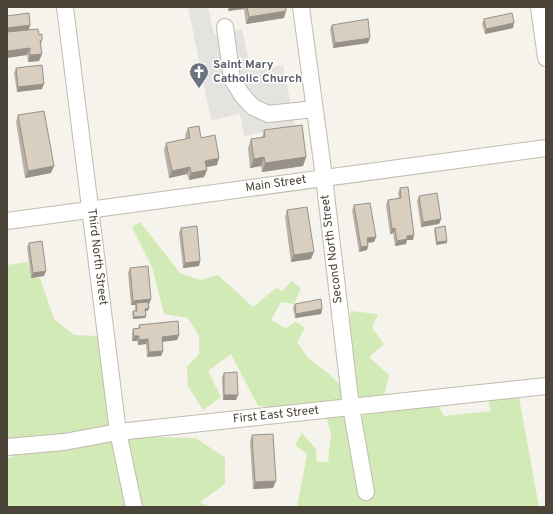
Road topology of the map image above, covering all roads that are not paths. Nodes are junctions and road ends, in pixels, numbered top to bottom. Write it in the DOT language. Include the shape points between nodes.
graph roads {
  1 [pos="65,7"];
  2 [pos="301,7"];
  3 [pos="539,7"];
  4 [pos="225,27"];
  5 [pos="546,58"];
  6 [pos="314,109"];
  7 [pos="546,148"];
  8 [pos="324,177"];
  9 [pos="91,209"];
  10 [pos="7,221"];
  11 [pos="546,386"];
  12 [pos="351,407"];
  13 [pos="118,432"];
  14 [pos="7,447"];
  15 [pos="366,492"];
  16 [pos="134,507"];
  1 -- 9 [label="street, Third North Street"];
  2 -- 6 [label="street, Second North Street"];
  3 -- 5 [label="street"];
  4 -- 6 [label="street" via="232,78 242,96 268,114"];
  6 -- 8 [label="street, Second North Street"];
  7 -- 8 [label="street, Main Street"];
  8 -- 9 [label="street, Main Street"];
  8 -- 12 [label="street, Second North Street"];
  9 -- 10 [label="street, Main Street"];
  9 -- 13 [label="street, Third North Street"];
  11 -- 12 [label="street, First East Street"];
  12 -- 13 [label="street, First East Street"];
  12 -- 15 [label="street, Second North Street"];
  13 -- 14 [label="street, First East Street" via="64,442"];
  13 -- 16 [label="street, Third North Street"];
}
